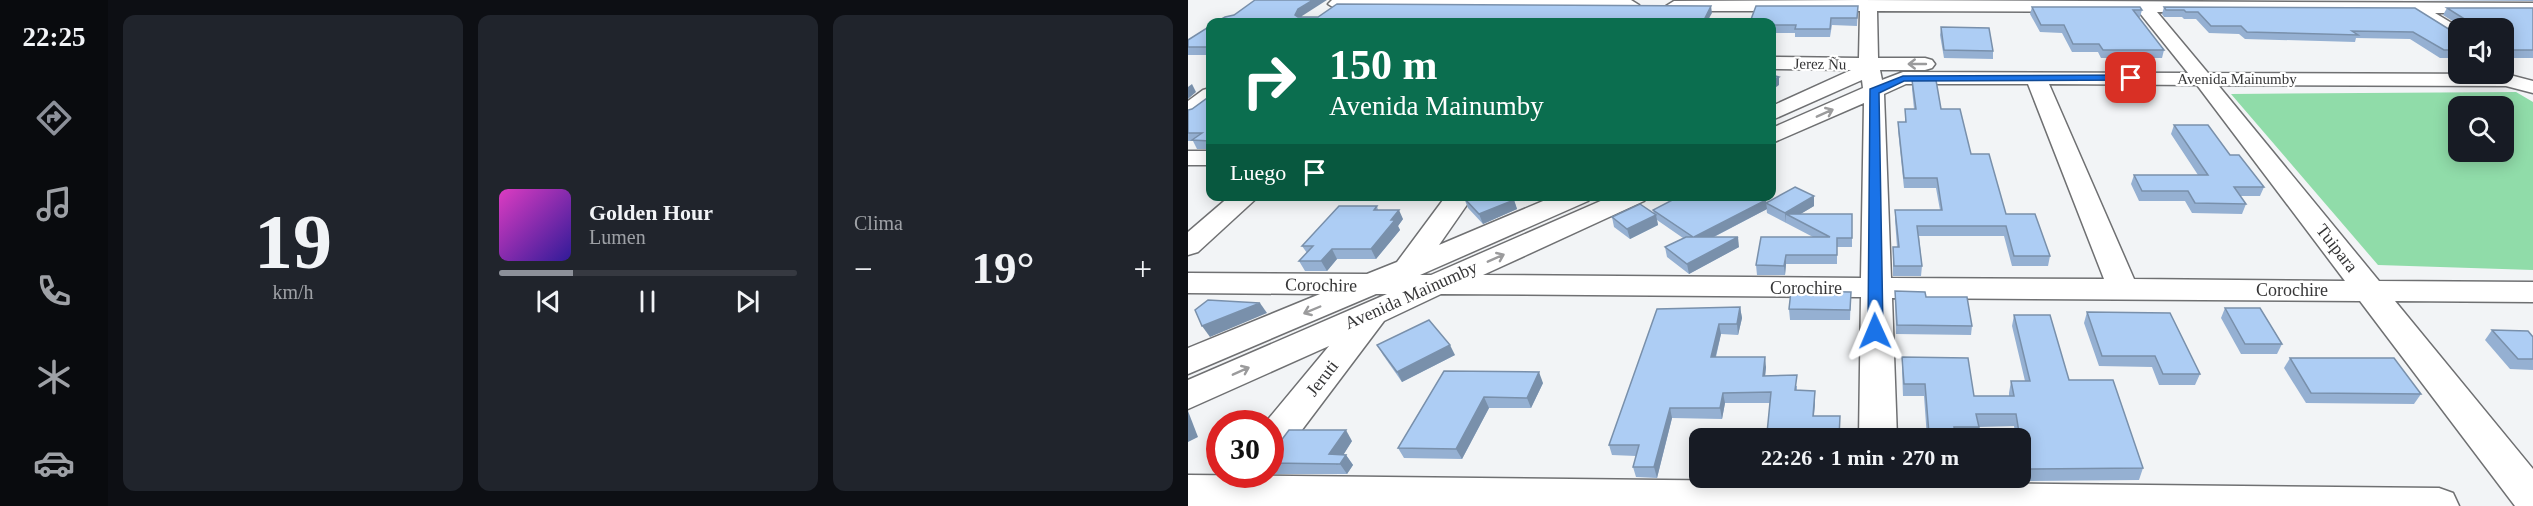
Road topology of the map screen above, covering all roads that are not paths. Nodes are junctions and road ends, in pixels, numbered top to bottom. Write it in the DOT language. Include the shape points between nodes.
graph roads {
  1 [pos="1338,2"];
  2 [pos="1606,3"];
  3 [pos="1740,3"];
  4 [pos="2007,3"];
  5 [pos="2140,3"];
  6 [pos="1868,4"];
  7 [pos="2276,4"];
  8 [pos="2410,4"];
  9 [pos="2533,9"];
  10 [pos="1318,16"];
  11 [pos="1593,18"];
  12 [pos="2448,29"];
  13 [pos="1776,63"];
  14 [pos="1869,64"];
  15 [pos="2448,66"];
  16 [pos="2196,71"];
  17 [pos="2518,72"];
  18 [pos="2036,78"];
  19 [pos="1874,91"];
  20 [pos="1206,97"];
  21 [pos="1188,111"];
  22 [pos="1776,112"];
  23 [pos="1776,134"];
  24 [pos="1188,158"];
  25 [pos="1206,158"];
  26 [pos="1240,201"];
  27 [pos="1456,201"];
  28 [pos="1569,201"];
  29 [pos="1622,201"];
  30 [pos="1188,246"];
  31 [pos="1188,283"];
  32 [pos="1395,288"];
  33 [pos="1874,288"];
  34 [pos="2123,289"];
  35 [pos="2370,290"];
  36 [pos="2533,292"];
  37 [pos="1188,362"];
  38 [pos="1188,395"];
  39 [pos="1284,427"];
  40 [pos="1878,428"];
  41 [pos="1234,491"];
  42 [pos="1188,492"];
  43 [pos="1879,494"];
  44 [pos="2533,499"];
  45 [pos="2439,506"];
  1 -- 2 [label="street"];
  1 -- 10 [label="street"];
  2 -- 3 [label="street"];
  2 -- 11 [label="street"];
  3 -- 6 [label="street"];
  4 -- 5 [label="street"];
  4 -- 6 [label="street"];
  5 -- 7 [label="street"];
  5 -- 16 [label="street, Tuipara"];
  6 -- 14 [label="street"];
  7 -- 8 [label="street"];
  8 -- 9 [label="street"];
  8 -- 12 [label="street"];
  13 -- 14 [label="street, Jerez Ñu"];
  16 -- 14 [label="street, Avenida Mainumby, one-way"];
  14 -- 19 [label="street"];
  14 -- 22 [label="street" via="1855,76"];
  15 -- 16 [label="street, Avenida Mainumby"];
  16 -- 17 [label="street, Avenida Mainumby" via="2506,80"];
  16 -- 18 [label="street, Avenida Mainumby"];
  16 -- 35 [label="street, Tuipara"];
  18 -- 19 [label="street, Avenida Mainumby" via="1903,78"];
  18 -- 34 [label="street"];
  23 -- 19 [label="street, Avenida Mainumby, one-way"];
  19 -- 33 [label="street"];
  20 -- 21 [label="street"];
  24 -- 25 [label="street"];
  26 -- 30 [label="street"];
  27 -- 32 [label="street, Jeruti"];
  28 -- 32 [label="street, Avenida Mainumby"];
  32 -- 29 [label="street, Avenida Mainumby, one-way"];
  31 -- 32 [label="street, Corochire"];
  32 -- 33 [label="street, Corochire"];
  32 -- 37 [label="street, Avenida Mainumby, one-way"];
  38 -- 32 [label="street, Avenida Mainumby, one-way"];
  32 -- 39 [label="street, Jeruti"];
  33 -- 34 [label="street, Corochire"];
  33 -- 40 [label="street"];
  34 -- 35 [label="street, Corochire"];
  35 -- 36 [label="street, Corochire"];
  35 -- 44 [label="street, Tuipara"];
  41 -- 42 [label="street"];
  41 -- 43 [label="street"];
  43 -- 45 [label="street"];
}
